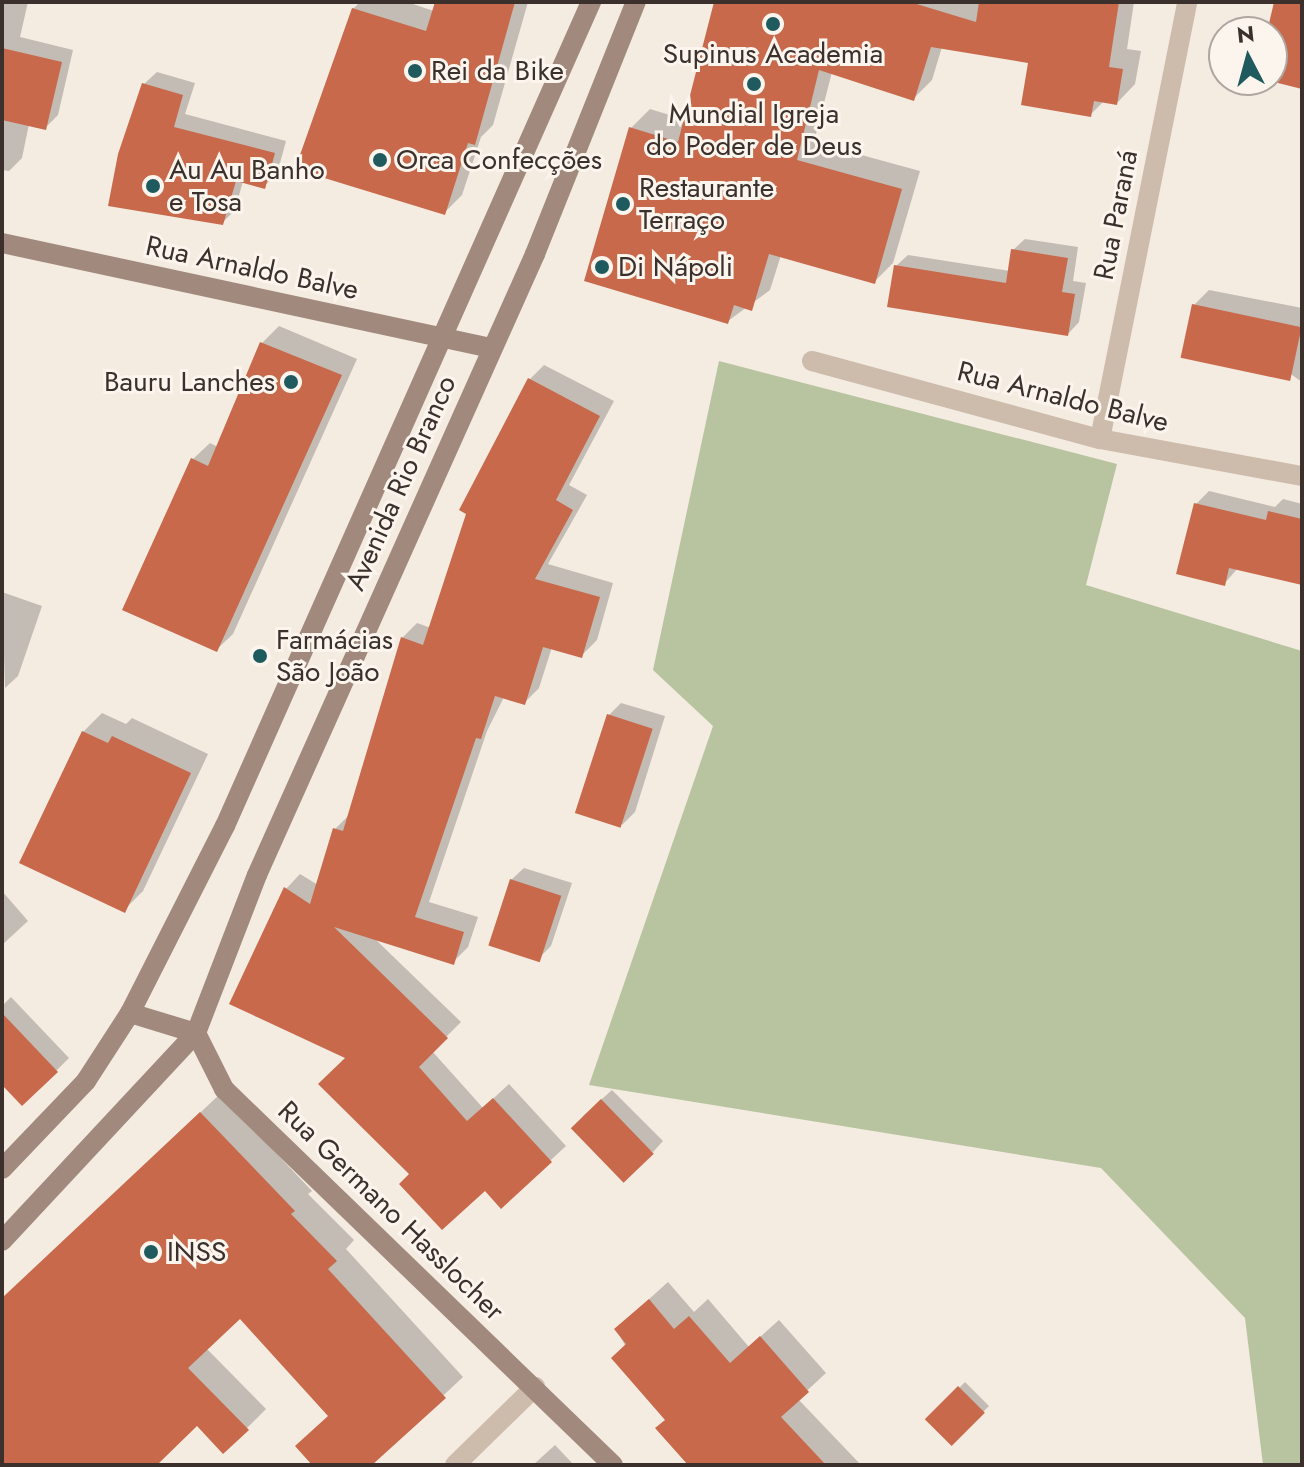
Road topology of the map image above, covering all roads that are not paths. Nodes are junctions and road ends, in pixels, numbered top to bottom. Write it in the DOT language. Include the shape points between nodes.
graph roads {
  1 [pos="591,2"];
  2 [pos="636,2"];
  3 [pos="1187,2"];
  4 [pos="2,243"];
  5 [pos="445,338"];
  6 [pos="491,348"];
  7 [pos="812,361"];
  8 [pos="1100,439"];
  9 [pos="1302,476"];
  10 [pos="130,1013"];
  11 [pos="196,1033"];
  12 [pos="2,1169"];
  13 [pos="2,1241"];
  14 [pos="535,1387"];
  15 [pos="455,1465"];
  16 [pos="613,1465"];
  1 -- 5 [label="main road, Avenida Rio Branco"];
  2 -- 6 [label="main road, Avenida Rio Branco" via="535,254"];
  3 -- 8 [label="street, Rua Paraná"];
  4 -- 5 [label="main road, Rua Arnaldo Balve"];
  5 -- 6 [label="main road, Rua Arnaldo Balve"];
  5 -- 10 [label="main road, Avenida Rio Branco" via="225,826"];
  6 -- 11 [label="main road, Avenida Rio Branco" via="257,875"];
  7 -- 8 [label="street, Rua Arnaldo Balve"];
  8 -- 9 [label="street, Rua Arnaldo Balve"];
  10 -- 11 [label="main road"];
  10 -- 12 [label="main road, Avenida Rio Branco" via="86,1081"];
  11 -- 13 [label="main road, Avenida Rio Branco"];
  11 -- 14 [label="main road, Rua Germano Hasslocher" via="224,1089"];
  14 -- 15 [label="street"];
  14 -- 16 [label="main road, Rua Germano Hasslocher"];
}
